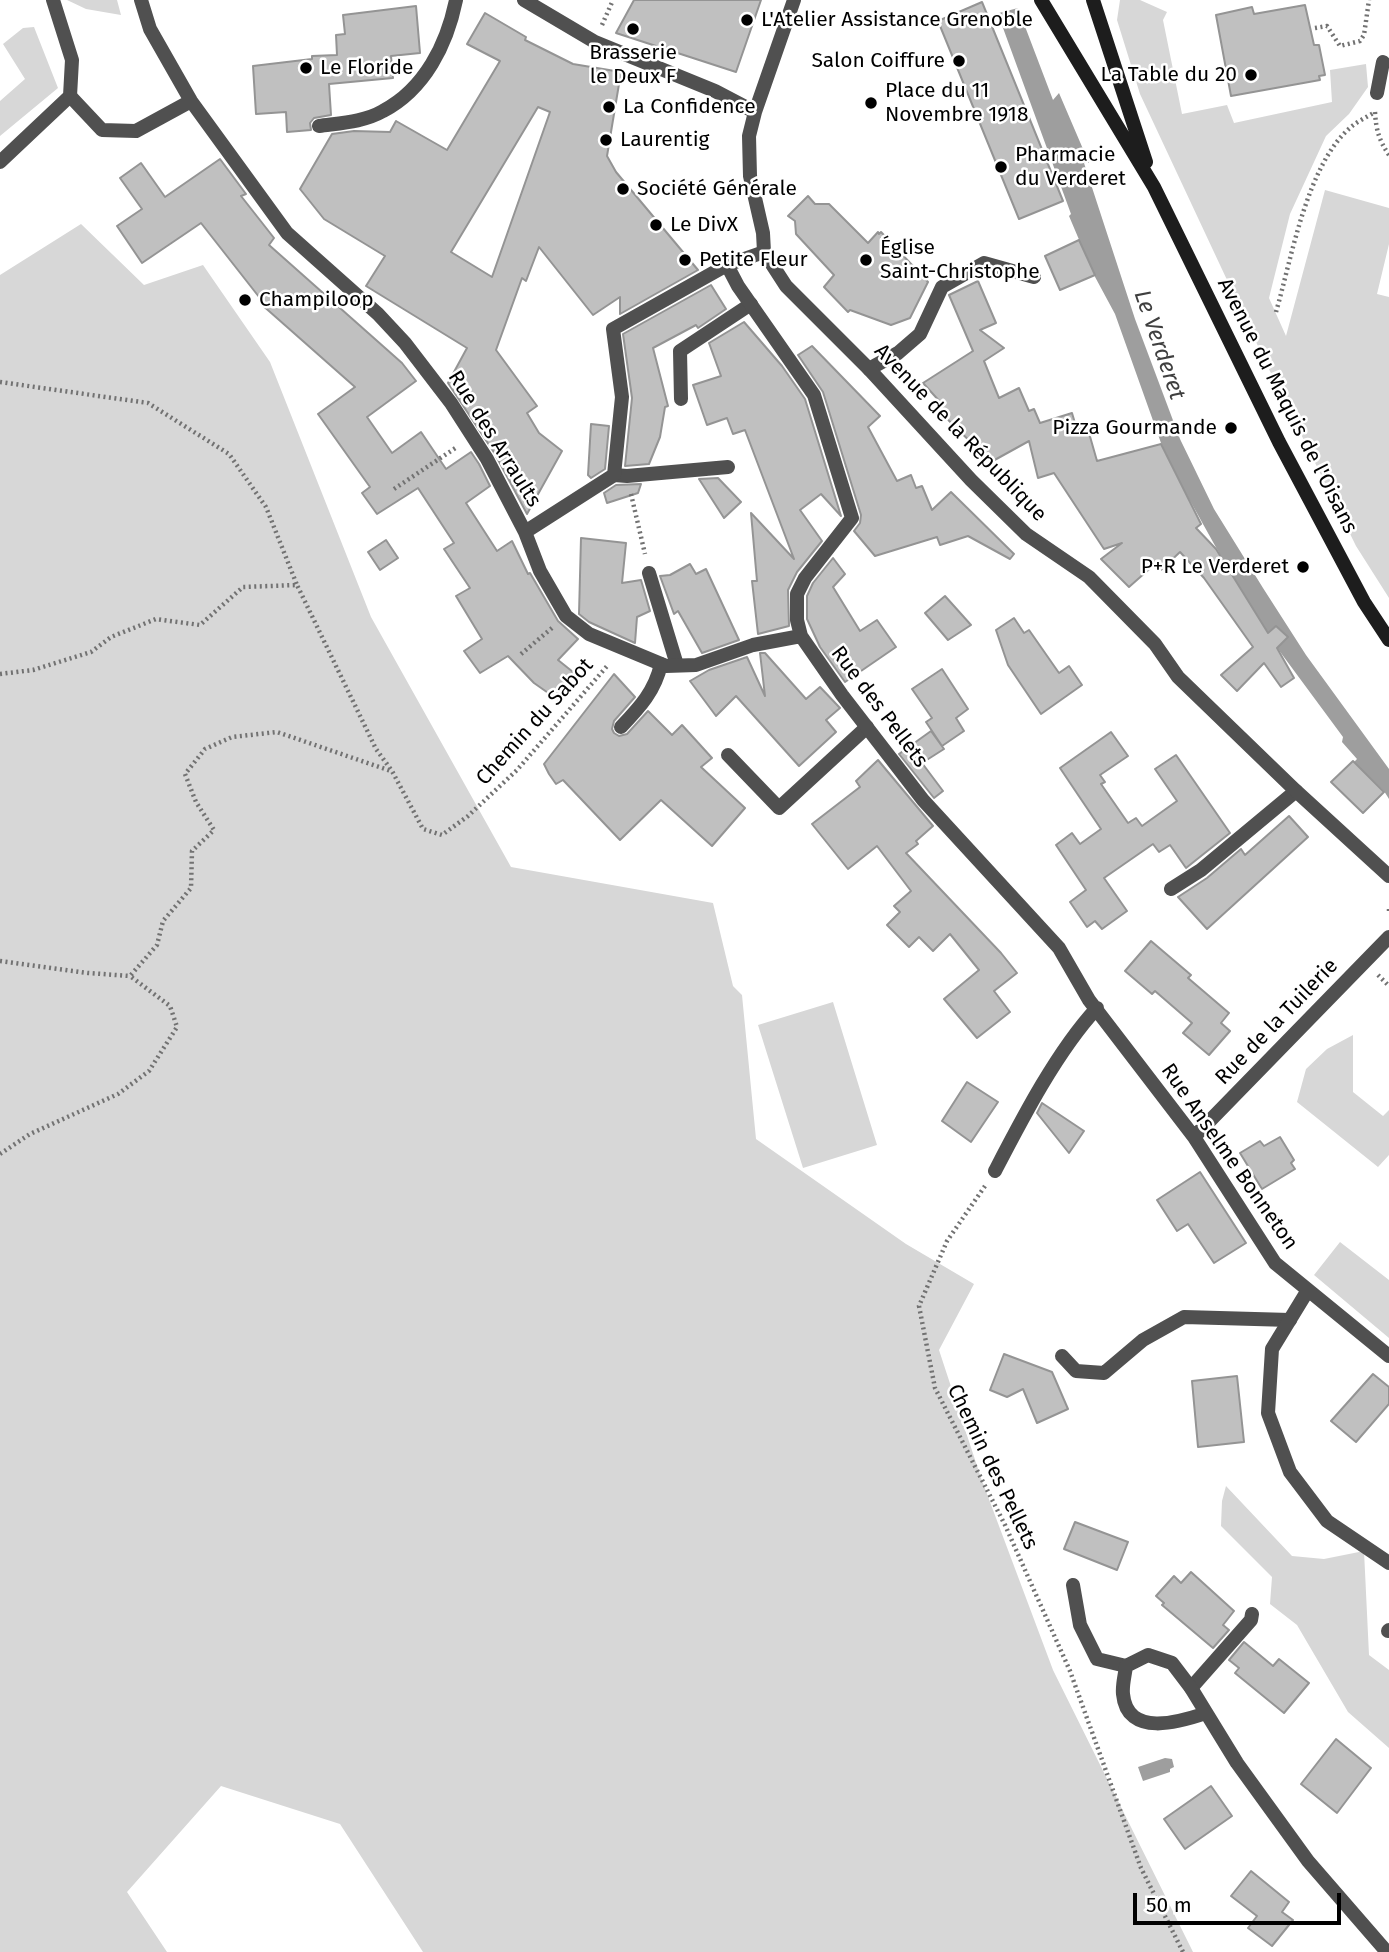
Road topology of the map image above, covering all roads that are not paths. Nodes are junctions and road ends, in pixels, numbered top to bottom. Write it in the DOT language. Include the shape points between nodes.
graph roads {
  1 [pos="53,0"];
  2 [pos="141,0"];
  3 [pos="456,0"];
  4 [pos="524,0"];
  5 [pos="794,0"];
  6 [pos="1093,0"];
  7 [pos="1047,4"];
  8 [pos="1383,62"];
  9 [pos="1377,93"];
  10 [pos="70,96"];
  11 [pos="191,101"];
  12 [pos="754,112"];
  13 [pos="319,126"];
  14 [pos="0,162"];
  15 [pos="1154,187"];
  16 [pos="764,252"];
  17 [pos="727,265"];
  18 [pos="1034,277"];
  19 [pos="751,304"];
  20 [pos="869,369"];
  21 [pos="681,399"];
  22 [pos="728,467"];
  23 [pos="614,475"];
  24 [pos="526,532"];
  25 [pos="649,573"];
  26 [pos="801,636"];
  27 [pos="1389,640"];
  28 [pos="662,664"];
  29 [pos="677,665"];
  30 [pos="621,727"];
  31 [pos="867,727"];
  32 [pos="728,754"];
  33 [pos="1296,791"];
  34 [pos="1389,876"];
  35 [pos="1171,889"];
  36 [pos="1389,937"];
  37 [pos="1097,1008"];
  38 [pos="1194,1137"];
  39 [pos="995,1171"];
  40 [pos="1308,1290"];
  41 [pos="1290,1320"];
  42 [pos="1062,1356"];
  43 [pos="1389,1356"];
  44 [pos="1389,1563"];
  45 [pos="1073,1585"];
  46 [pos="1252,1614"];
  47 [pos="1126,1666"];
  48 [pos="1191,1688"];
  49 [pos="1206,1713"];
  50 [pos="1387,1952"];
  1 -- 10 [label="street" via="72,60"];
  2 -- 11 [label="street, Rue des Arraults" via="150,29"];
  3 -- 13 [label="street" via="450,30 421,80 383,112"];
  4 -- 12 [label="street" via="595,42"];
  5 -- 12 [label="street, Avenue de la République"];
  6 -- 15 [label="main road, Avenue du Maquis de l'Oisans"];
  7 -- 15 [label="main road, Avenue du Maquis de l'Oisans"];
  8 -- 9 [label="street"];
  10 -- 11 [label="street" via="102,130 136,131"];
  10 -- 14 [label="street"];
  11 -- 24 [label="street, Rue des Arraults" via="287,233 405,343 473,437"];
  12 -- 16 [label="street, Avenue de la République" via="750,176"];
  15 -- 27 [label="main road, Avenue du Maquis de l'Oisans" via="1279,442"];
  16 -- 17 [label="street"];
  16 -- 20 [label="street, Avenue de la République" via="786,286"];
  17 -- 19 [label="street, Rue des Pellets"];
  17 -- 23 [label="street" via="613,329 622,397"];
  18 -- 20 [label="street" via="984,263 942,287 920,334"];
  19 -- 21 [label="street" via="680,351"];
  19 -- 26 [label="street, Rue des Pellets" via="814,395 852,518 797,594"];
  20 -- 33 [label="street, Avenue de la République" via="971,480 1026,534 1089,578 1155,644 1178,677"];
  22 -- 23 [label="street"];
  23 -- 24 [label="street"];
  24 -- 28 [label="street, Rue des Arraults" via="540,571 566,616 589,634"];
  25 -- 29 [label="street"];
  26 -- 29 [label="street, Rue des Arraults" via="753,645 696,665"];
  26 -- 31 [label="street, Rue des Pellets"];
  28 -- 29 [label="street, Rue des Arraults"];
  28 -- 30 [label="street" via="657,683"];
  31 -- 32 [label="street" via="779,808"];
  31 -- 37 [label="street, Rue des Pellets" via="923,800 1059,947"];
  33 -- 34 [label="street, Avenue de la République"];
  33 -- 35 [label="street" via="1201,870"];
  36 -- 38 [label="street, Rue de la Tuilerie"];
  37 -- 38 [label="street, Rue Anselme Bonneton"];
  37 -- 39 [label="street" via="1074,1037"];
  38 -- 40 [label="street, Rue Anselme Bonneton" via="1275,1263"];
  40 -- 41 [label="street"];
  40 -- 43 [label="street, Rue Anselme Bonneton"];
  41 -- 42 [label="street" via="1184,1317 1143,1340 1104,1373 1076,1371"];
  41 -- 44 [label="street" via="1272,1349 1268,1413 1290,1472 1327,1521"];
  45 -- 47 [label="street" via="1080,1625 1097,1659"];
  46 -- 48 [label="street"];
  47 -- 48 [label="street" via="1148,1655 1172,1663"];
  47 -- 49 [label="street" via="1123,1695 1129,1712 1146,1724 1179,1722"];
  48 -- 49 [label="street"];
  49 -- 50 [label="street" via="1308,1861"];
}
